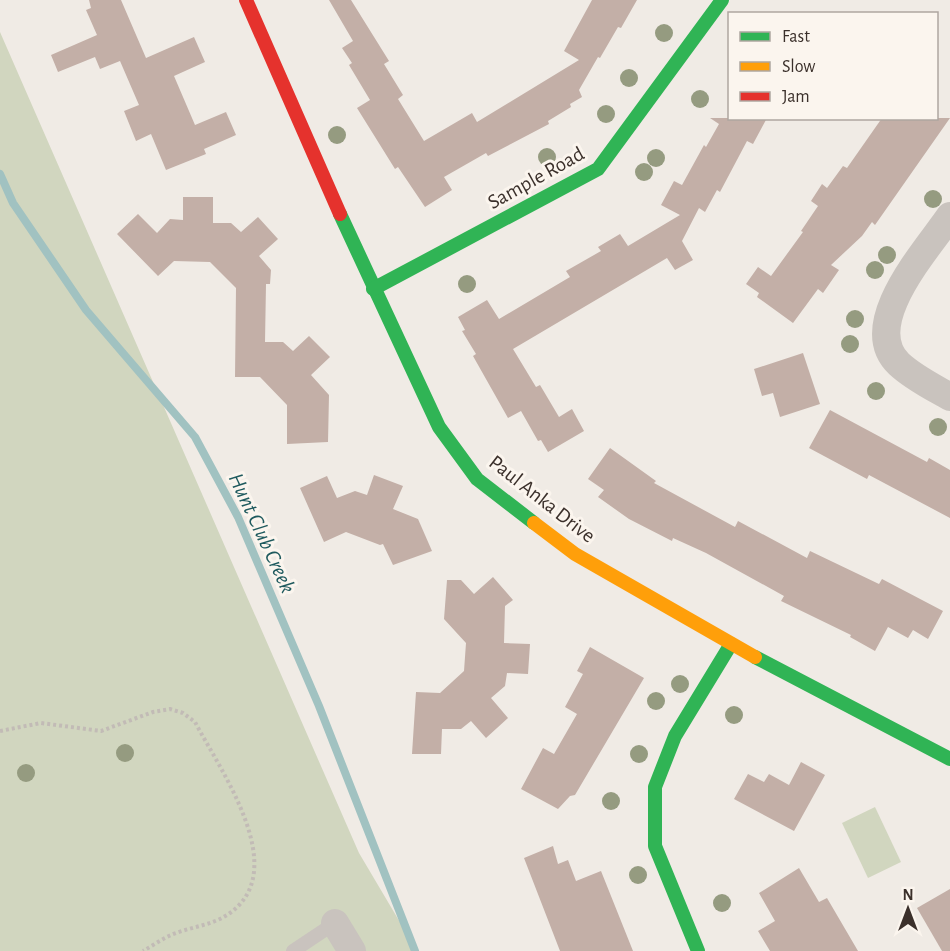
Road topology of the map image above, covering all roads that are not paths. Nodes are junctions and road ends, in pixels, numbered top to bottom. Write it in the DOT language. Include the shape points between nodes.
graph roads {
  1 [pos="246,0"];
  2 [pos="722,0"];
  3 [pos="950,216"];
  4 [pos="373,289"];
  5 [pos="950,397"];
  6 [pos="731,644"];
  7 [pos="950,759"];
  8 [pos="335,923"];
  9 [pos="293,951"];
  10 [pos="352,951"];
  11 [pos="698,951"];
  1 -- 4 [label="street, Paul Anka Drive"];
  2 -- 4 [label="street, Sample Road" via="598,169"];
  3 -- 5 [label="street" via="904,282 884,330 888,348 898,363"];
  4 -- 6 [label="street, Paul Anka Drive" via="438,427 477,478 575,554"];
  6 -- 7 [label="street, Paul Anka Drive"];
  6 -- 11 [label="street" via="675,736 655,787 655,846"];
  8 -- 9 [label="lane"];
  8 -- 10 [label="street"];
}
